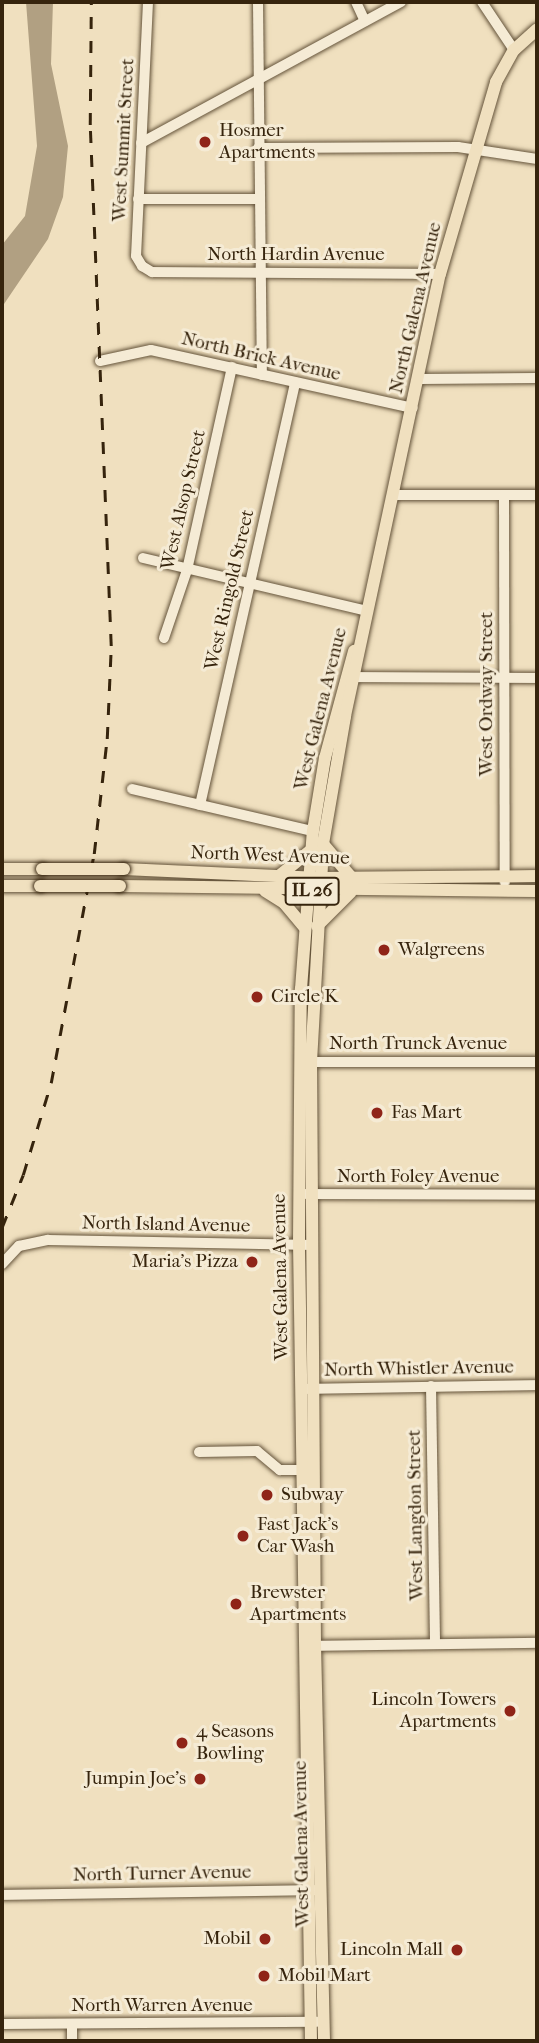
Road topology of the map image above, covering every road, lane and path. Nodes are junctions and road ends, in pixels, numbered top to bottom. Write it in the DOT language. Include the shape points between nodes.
graph roads {
  1 [pos="148,2"];
  2 [pos="258,2"];
  3 [pos="356,2"];
  4 [pos="401,2"];
  5 [pos="482,2"];
  6 [pos="365,21"];
  7 [pos="537,29"];
  8 [pos="514,50"];
  9 [pos="258,77"];
  10 [pos="141,143"];
  11 [pos="258,148"];
  12 [pos="475,148"];
  13 [pos="537,159"];
  14 [pos="138,199"];
  15 [pos="258,199"];
  16 [pos="152,272"];
  17 [pos="259,274"];
  18 [pos="440,274"];
  19 [pos="100,361"];
  20 [pos="232,367"];
  21 [pos="262,375"];
  22 [pos="537,378"];
  23 [pos="420,379"];
  24 [pos="295,383"];
  25 [pos="413,408"];
  26 [pos="394,495"];
  27 [pos="504,495"];
  28 [pos="537,495"];
  29 [pos="143,558"];
  30 [pos="187,570"];
  31 [pos="249,585"];
  32 [pos="367,611"];
  33 [pos="164,638"];
  34 [pos="351,677"];
  35 [pos="505,678"];
  36 [pos="537,678"];
  37 [pos="132,789"];
  38 [pos="201,805"];
  39 [pos="313,831"];
  40 [pos="323,845"];
  41 [pos="311,850"];
  42 [pos="2,869"];
  43 [pos="279,876"];
  44 [pos="537,876"];
  45 [pos="505,877"];
  46 [pos="352,878"];
  47 [pos="316,882"];
  48 [pos="2,886"];
  49 [pos="262,889"];
  50 [pos="306,891"];
  51 [pos="537,891"];
  52 [pos="351,892"];
  53 [pos="505,892"];
  54 [pos="311,927"];
  55 [pos="305,1062"];
  56 [pos="537,1062"];
  57 [pos="305,1194"];
  58 [pos="537,1195"];
  59 [pos="306,1245"];
  60 [pos="2,1264"];
  61 [pos="537,1385"];
  62 [pos="431,1386"];
  63 [pos="307,1389"];
  64 [pos="200,1452"];
  65 [pos="302,1470"];
  66 [pos="537,1643"];
  67 [pos="435,1644"];
  68 [pos="309,1646"];
  69 [pos="317,1890"];
  70 [pos="2,1895"];
  71 [pos="317,2022"];
  72 [pos="2,2024"];
  73 [pos="72,2024"];
  74 [pos="72,2041"];
  75 [pos="311,2041"];
  76 [pos="324,2041"];
  1 -- 10 [label="street, West Summit Street"];
  2 -- 9 [label="street"];
  3 -- 6 [label="street"];
  4 -- 6 [label="street"];
  5 -- 8 [label="street"];
  6 -- 9 [label="street"];
  7 -- 8 [label="main road, North Galena Avenue"];
  8 -- 12 [label="main road, North Galena Avenue" via="496,82"];
  9 -- 10 [label="street"];
  9 -- 11 [label="street"];
  10 -- 14 [label="street, West Summit Street"];
  11 -- 12 [label="street"];
  11 -- 15 [label="street"];
  12 -- 13 [label="street"];
  12 -- 18 [label="main road, North Galena Avenue"];
  14 -- 15 [label="street"];
  14 -- 16 [label="street, West Summit Street" via="136,256"];
  15 -- 17 [label="street"];
  16 -- 17 [label="street, North Hardin Avenue"];
  17 -- 18 [label="street, North Hardin Avenue"];
  17 -- 21 [label="street"];
  18 -- 23 [label="main road, North Galena Avenue"];
  19 -- 20 [label="street, North Brick Avenue" via="150,350"];
  20 -- 21 [label="street, North Brick Avenue"];
  20 -- 30 [label="street, West Alsop Street"];
  21 -- 24 [label="street, North Brick Avenue"];
  22 -- 23 [label="street"];
  23 -- 25 [label="main road, North Galena Avenue"];
  24 -- 25 [label="street, North Brick Avenue"];
  24 -- 31 [label="street, West Ringold Street"];
  25 -- 26 [label="main road, North Galena Avenue"];
  26 -- 27 [label="street"];
  26 -- 32 [label="main road, North Galena Avenue"];
  27 -- 28 [label="street"];
  27 -- 35 [label="street, West Ordway Street"];
  29 -- 30 [label="street"];
  30 -- 31 [label="street"];
  30 -- 33 [label="street, West Alsop Street"];
  31 -- 32 [label="street"];
  31 -- 38 [label="street, West Ringold Street"];
  32 -- 34 [label="main road, West Galena Avenue"];
  34 -- 35 [label="street"];
  34 -- 39 [label="main road, West Galena Avenue"];
  34 -- 40 [label="main road, West Galena Avenue"];
  35 -- 36 [label="street"];
  35 -- 45 [label="street, West Ordway Street"];
  37 -- 38 [label="street"];
  38 -- 39 [label="street"];
  39 -- 41 [label="main road, West Galena Avenue"];
  40 -- 46 [label="main road"];
  40 -- 47 [label="main road, West Galena Avenue"];
  41 -- 43 [label="main road"];
  41 -- 47 [label="main road, West Galena Avenue"];
  42 -- 43 [label="main road, North West Avenue / IL 26, bridge"];
  43 -- 47 [label="main road, North West Avenue / IL 26"];
  44 -- 45 [label="main road, North West Avenue / IL 26"];
  45 -- 46 [label="main road, North West Avenue / IL 26"];
  45 -- 53 [label="street, West Ordway Street"];
  46 -- 47 [label="main road, North West Avenue / IL 26"];
  47 -- 50 [label="main road, West Galena Avenue"];
  47 -- 52 [label="main road, North West Avenue / IL 26"];
  47 -- 54 [label="main road, West Galena Avenue"];
  48 -- 49 [label="main road, North West Avenue / IL 26, bridge"];
  49 -- 50 [label="main road, North West Avenue / IL 26"];
  49 -- 54 [label="main road"];
  50 -- 54 [label="main road, West Galena Avenue"];
  51 -- 53 [label="main road, North West Avenue / IL 26"];
  52 -- 53 [label="main road, North West Avenue / IL 26"];
  52 -- 54 [label="main road"];
  54 -- 55 [label="main road, West Galena Avenue"];
  55 -- 56 [label="street, North Trunck Avenue"];
  55 -- 57 [label="main road, West Galena Avenue"];
  57 -- 58 [label="street, North Foley Avenue"];
  57 -- 59 [label="main road, West Galena Avenue"];
  59 -- 60 [label="street, North Island Avenue" via="48,1240 19,1246"];
  59 -- 63 [label="main road, West Galena Avenue"];
  61 -- 62 [label="street, North Whistler Avenue"];
  62 -- 63 [label="street, North Whistler Avenue"];
  62 -- 67 [label="street, West Langdon Street"];
  63 -- 65 [label="main road, West Galena Avenue"];
  63 -- 68 [label="main road, West Galena Avenue"];
  64 -- 65 [label="street" via="257,1451 280,1471"];
  65 -- 68 [label="main road, West Galena Avenue"];
  66 -- 67 [label="street"];
  67 -- 68 [label="street"];
  68 -- 69 [label="main road, West Galena Avenue"];
  69 -- 70 [label="street, North Turner Avenue"];
  69 -- 71 [label="main road, West Galena Avenue"];
  71 -- 73 [label="street, North Warren Avenue"];
  71 -- 75 [label="main road, West Galena Avenue"];
  71 -- 76 [label="main road, West Galena Avenue"];
  72 -- 73 [label="street, North Warren Avenue"];
  73 -- 74 [label="street"];
}
